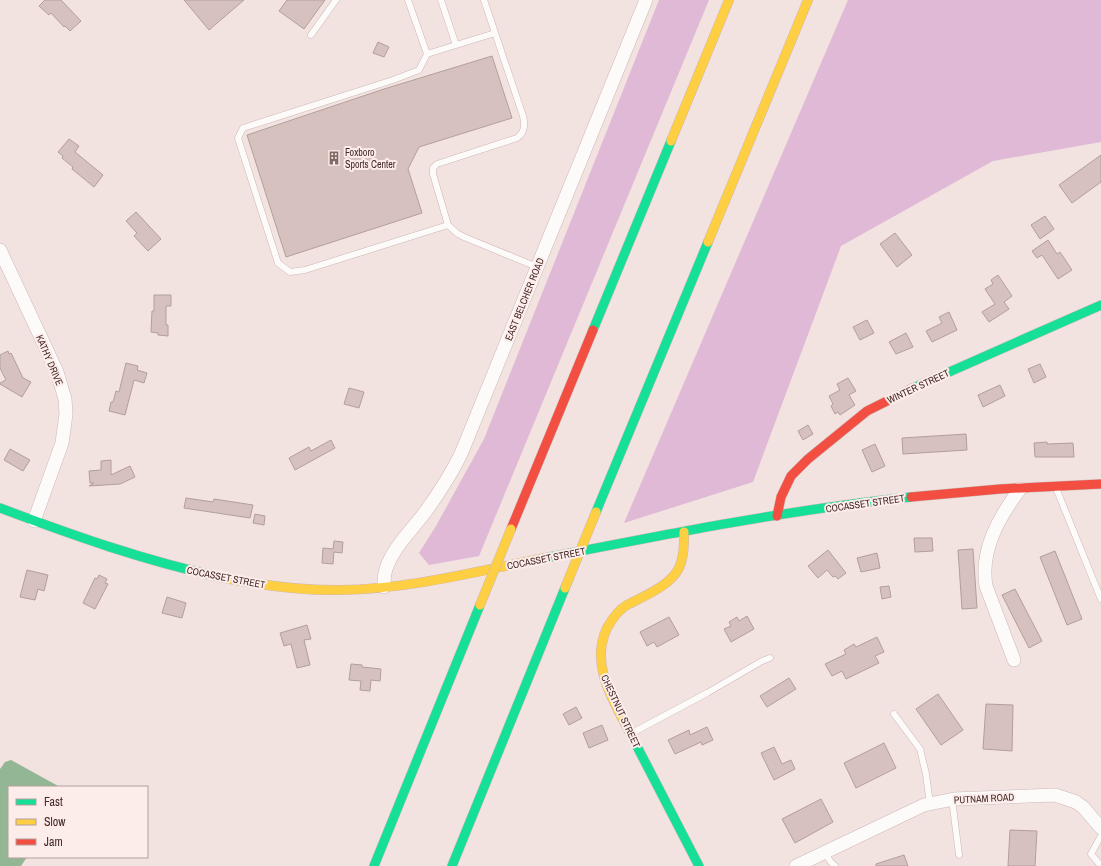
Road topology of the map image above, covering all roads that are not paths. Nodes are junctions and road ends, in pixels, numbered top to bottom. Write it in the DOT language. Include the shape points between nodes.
graph roads {
  1 [pos="336,0"];
  2 [pos="408,0"];
  3 [pos="441,0"];
  4 [pos="484,0"];
  5 [pos="646,0"];
  6 [pos="729,0"];
  7 [pos="808,0"];
  8 [pos="495,33"];
  9 [pos="311,35"];
  10 [pos="456,45"];
  11 [pos="427,54"];
  12 [pos="448,225"];
  13 [pos="0,250"];
  14 [pos="537,267"];
  15 [pos="1101,305"];
  16 [pos="1101,484"];
  17 [pos="1056,486"];
  18 [pos="1020,489"];
  19 [pos="0,508"];
  20 [pos="777,516"];
  21 [pos="34,521"];
  22 [pos="684,532"];
  23 [pos="384,587"];
  24 [pos="1101,599"];
  25 [pos="770,658"];
  26 [pos="1014,660"];
  27 [pos="894,714"];
  28 [pos="631,734"];
  29 [pos="952,799"];
  30 [pos="930,804"];
  31 [pos="1101,828"];
  32 [pos="1101,836"];
  33 [pos="825,852"];
  34 [pos="959,855"];
  35 [pos="374,866"];
  36 [pos="452,866"];
  37 [pos="699,866"];
  38 [pos="796,866"];
  39 [pos="835,866"];
  40 [pos="1101,866"];
  1 -- 9 [label="lane"];
  2 -- 11 [label="lane"];
  3 -- 10 [label="lane"];
  4 -- 8 [label="lane"];
  5 -- 14 [label="street, EAST BELCHER ROAD"];
  6 -- 35 [label="main road, bridge"];
  7 -- 36 [label="main road, bridge"];
  8 -- 10 [label="lane"];
  8 -- 12 [label="lane" via="523,116 524,126 517,138 435,165 433,174"];
  10 -- 11 [label="lane"];
  11 -- 12 [label="lane" via="419,70 243,128 238,138 278,263 290,272 305,270"];
  12 -- 14 [label="lane" via="460,235"];
  13 -- 21 [label="street, KATHY DRIVE" via="57,372 65,399 66,414 62,443"];
  14 -- 23 [label="street, EAST BELCHER ROAD" via="461,454 439,492 390,560"];
  15 -- 20 [label="main road, WINTER STREET" via="937,377 867,411 791,476 780,497"];
  16 -- 17 [label="main road, COCASSET STREET"];
  17 -- 18 [label="main road, COCASSET STREET"];
  17 -- 24 [label="lane"];
  18 -- 20 [label="main road, COCASSET STREET" via="896,498"];
  18 -- 26 [label="street" via="992,534 984,575"];
  19 -- 21 [label="main road, COCASSET STREET"];
  20 -- 22 [label="main road, COCASSET STREET"];
  21 -- 23 [label="main road, COCASSET STREET" via="150,560 214,577 311,590"];
  22 -- 23 [label="main road, COCASSET STREET"];
  22 -- 28 [label="main road, CHESTNUT STREET" via="683,558 678,571 665,584 622,608 608,626 601,648 605,679"];
  25 -- 28 [label="lane" via="762,660"];
  27 -- 30 [label="lane" via="920,749"];
  28 -- 37 [label="main road, CHESTNUT STREET"];
  29 -- 30 [label="street, PUTNAM ROAD"];
  29 -- 31 [label="street, PUTNAM ROAD" via="1055,795 1083,807"];
  29 -- 34 [label="lane"];
  30 -- 33 [label="street, PUTNAM ROAD"];
  32 -- 40 [label="lane" via="1091,854"];
  33 -- 38 [label="street, PUTNAM ROAD"];
  33 -- 39 [label="lane"];
}
